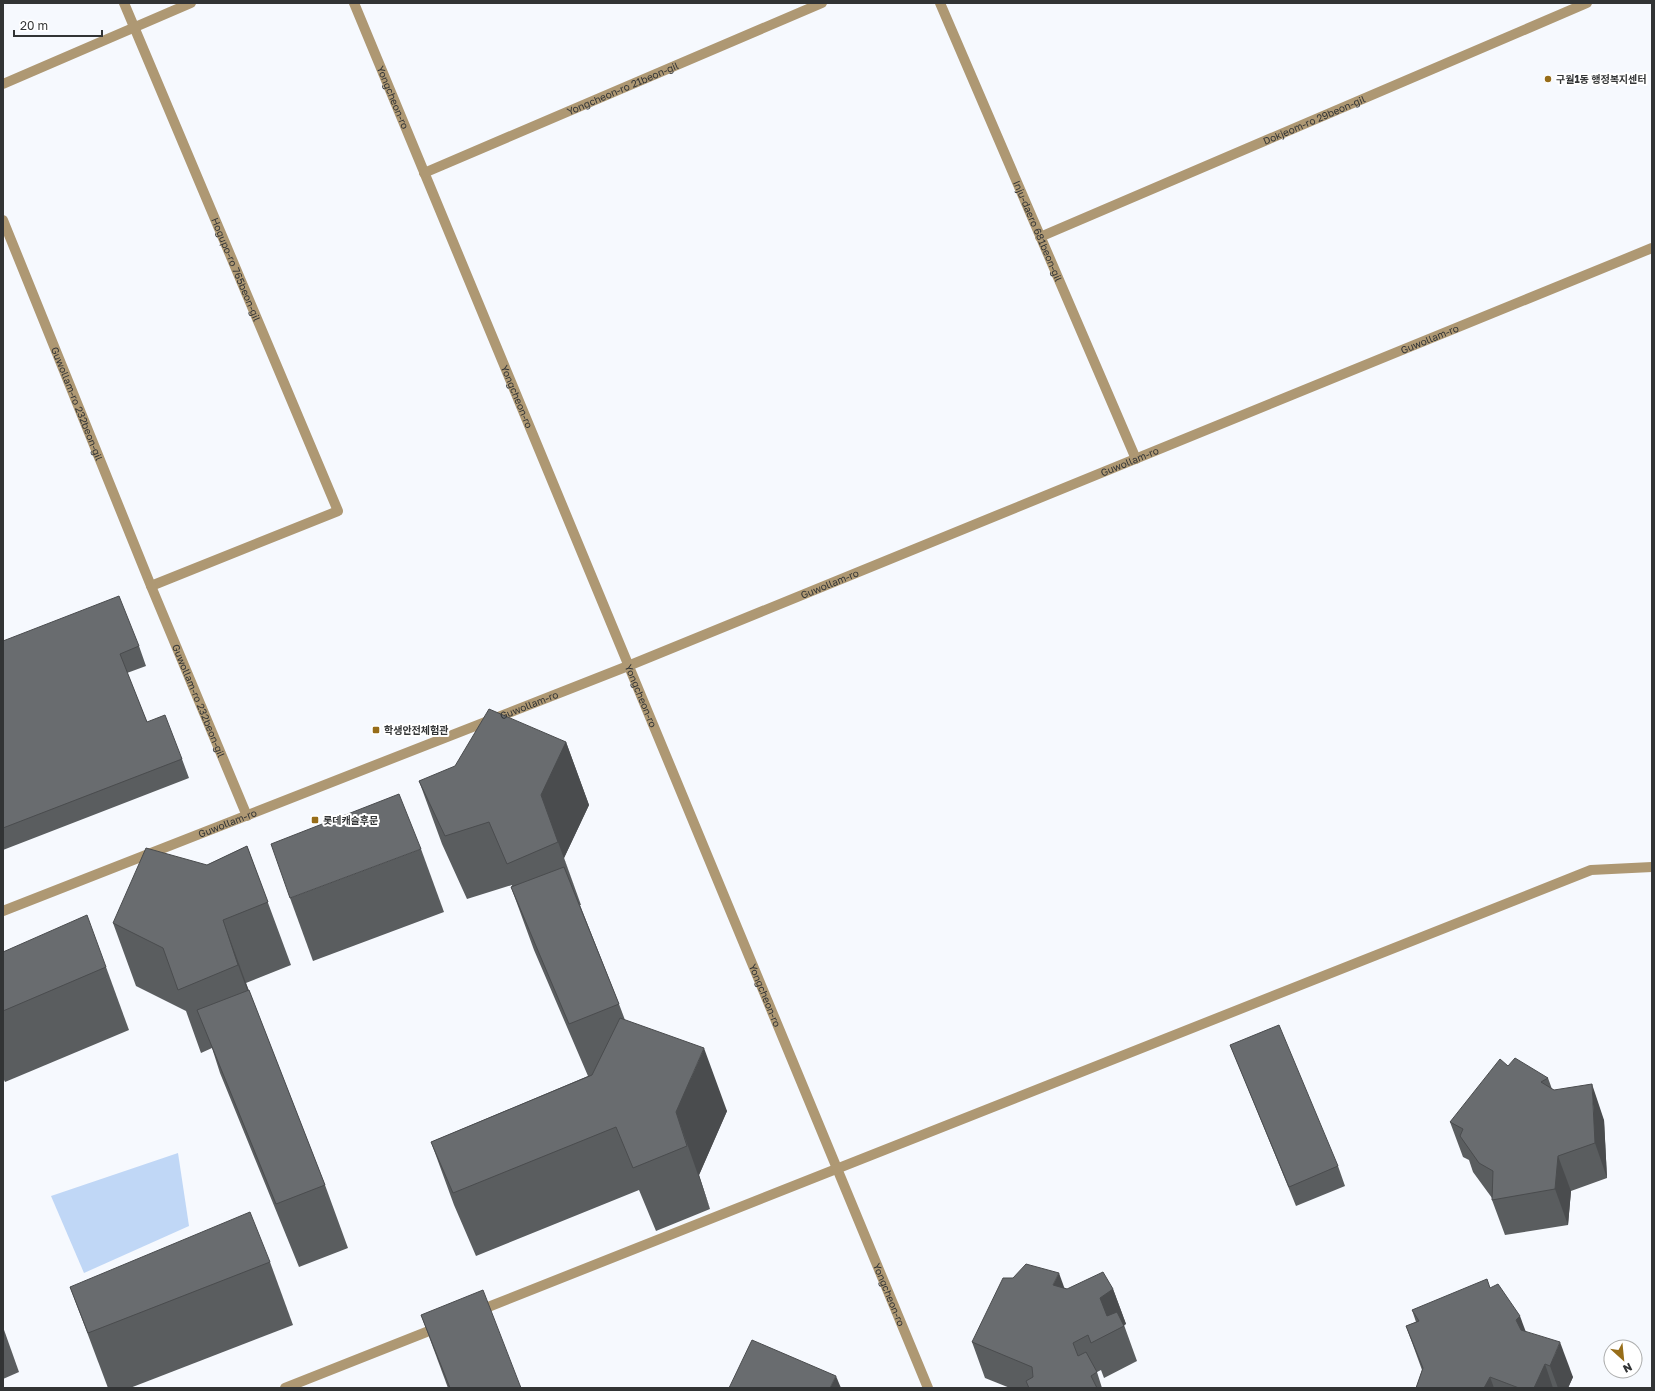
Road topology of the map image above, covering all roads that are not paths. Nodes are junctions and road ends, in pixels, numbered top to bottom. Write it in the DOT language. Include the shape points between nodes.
graph roads {
  1 [pos="124,3"];
  2 [pos="191,3"];
  3 [pos="354,3"];
  4 [pos="822,3"];
  5 [pos="940,3"];
  6 [pos="1587,3"];
  7 [pos="1568,7"];
  8 [pos="134,27"];
  9 [pos="3,84"];
  10 [pos="424,174"];
  11 [pos="3,220"];
  12 [pos="1040,236"];
  13 [pos="1652,248"];
  14 [pos="1136,459"];
  15 [pos="151,586"];
  16 [pos="628,666"];
  17 [pos="247,816"];
  18 [pos="1652,867"];
  19 [pos="3,911"];
  20 [pos="837,1168"];
  21 [pos="469,1315"];
  22 [pos="447,1324"];
  23 [pos="285,1388"];
  24 [pos="928,1388"];
  1 -- 8 [label="street, Hogupo-ro 765beon-gil"];
  2 -- 8 [label="street"];
  3 -- 10 [label="street, Yongcheon-ro"];
  4 -- 10 [label="street, Yongcheon-ro 21beon-gil"];
  5 -- 12 [label="street, Inju-daero 681beon-gil"];
  6 -- 7 [label="street, Dokjeom-ro 29beon-gil"];
  7 -- 12 [label="street, Dokjeom-ro 29beon-gil"];
  8 -- 9 [label="street"];
  8 -- 15 [label="street, Hogupo-ro 765beon-gil" via="338,511"];
  10 -- 16 [label="street, Yongcheon-ro"];
  11 -- 15 [label="street, Guwollam-ro 232beon-gil"];
  12 -- 14 [label="street, Inju-daero 681beon-gil"];
  13 -- 14 [label="street, Guwollam-ro"];
  14 -- 16 [label="street, Guwollam-ro"];
  15 -- 17 [label="street, Guwollam-ro 232beon-gil"];
  16 -- 17 [label="street, Guwollam-ro"];
  16 -- 20 [label="street, Yongcheon-ro"];
  17 -- 19 [label="street, Guwollam-ro"];
  18 -- 20 [label="street" via="1591,870"];
  20 -- 21 [label="street"];
  20 -- 24 [label="street, Yongcheon-ro"];
  22 -- 23 [label="street"];
}
